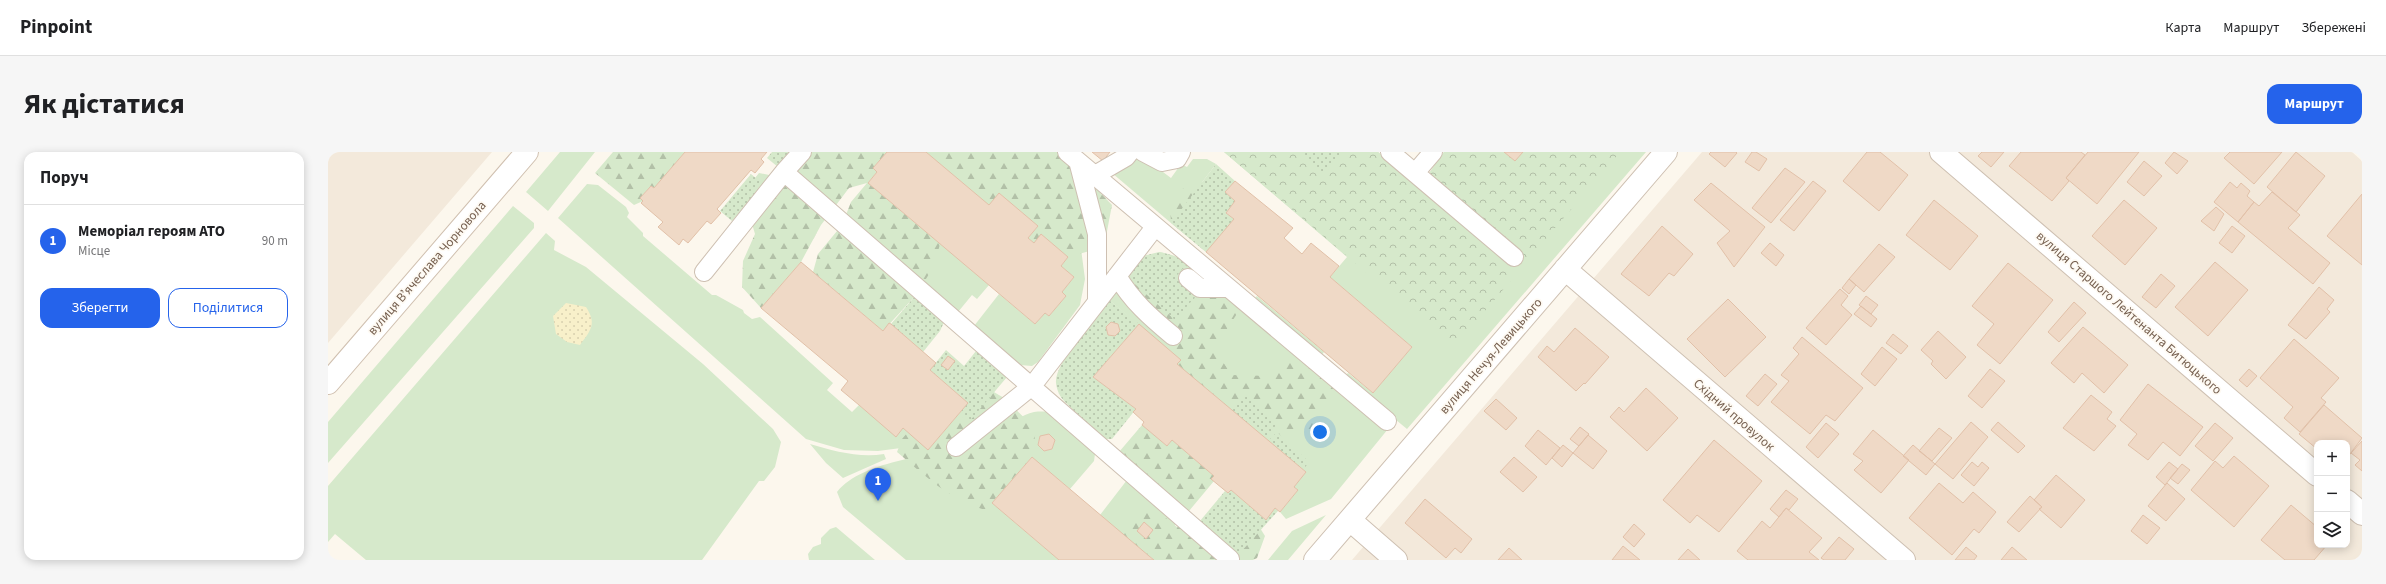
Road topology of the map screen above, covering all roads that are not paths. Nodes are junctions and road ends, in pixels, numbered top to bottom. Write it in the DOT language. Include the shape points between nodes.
graph roads {
  1 [pos="527,152"];
  2 [pos="802,152"];
  3 [pos="1130,152"];
  4 [pos="1143,152"];
  5 [pos="1181,152"];
  6 [pos="1390,152"];
  7 [pos="1433,152"];
  8 [pos="1666,152"];
  9 [pos="1941,152"];
  10 [pos="1073,157"];
  11 [pos="784,172"];
  12 [pos="1415,173"];
  13 [pos="1095,175"];
  14 [pos="1155,227"];
  15 [pos="1514,257"];
  16 [pos="1565,269"];
  17 [pos="704,272"];
  18 [pos="1117,276"];
  19 [pos="1188,278"];
  20 [pos="1228,288"];
  21 [pos="1097,302"];
  22 [pos="1173,336"];
  23 [pos="328,384"];
  24 [pos="1032,386"];
  25 [pos="1387,421"];
  26 [pos="956,447"];
  27 [pos="2314,472"];
  28 [pos="2350,504"];
  29 [pos="2362,514"];
  30 [pos="1350,520"];
  31 [pos="1230,559"];
  32 [pos="1315,560"];
  33 [pos="1396,560"];
  34 [pos="1904,560"];
  1 -- 23 [label="street, вулиця Вʼячеслава Чорновола"];
  2 -- 11 [label="lane"];
  3 -- 13 [label="lane"];
  4 -- 5 [label="lane" via="1162,162 1177,159"];
  6 -- 12 [label="lane"];
  7 -- 12 [label="lane"];
  8 -- 16 [label="street, вулиця Нечуя-Левицького"];
  9 -- 27 [label="street, вулиця Старшого Лейтенанта Битюцького"];
  10 -- 13 [label="lane"];
  10 -- 21 [label="lane" via="1098,234"];
  11 -- 17 [label="lane"];
  11 -- 24 [label="lane"];
  12 -- 15 [label="lane"];
  13 -- 14 [label="lane"];
  14 -- 18 [label="lane"];
  14 -- 20 [label="lane"];
  16 -- 30 [label="street, вулиця Нечуя-Левицького"];
  16 -- 34 [label="street, Східний провулок"];
  18 -- 21 [label="lane"];
  18 -- 22 [label="lane" via="1143,312"];
  19 -- 20 [label="lane" via="1200,288"];
  20 -- 25 [label="lane"];
  21 -- 24 [label="lane"];
  24 -- 26 [label="lane"];
  24 -- 31 [label="lane"];
  28 -- 29 [label="street"];
  30 -- 32 [label="street, вулиця Нечуя-Левицького"];
  30 -- 33 [label="street"];
}
